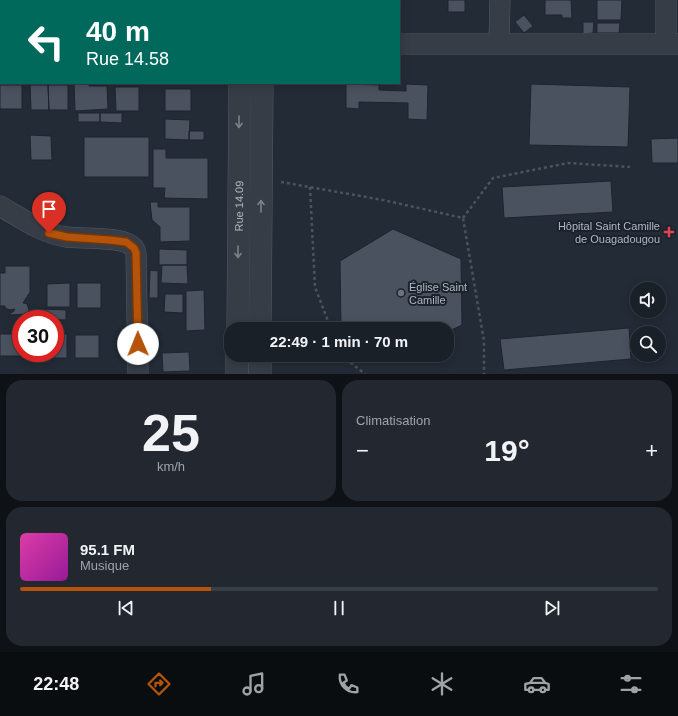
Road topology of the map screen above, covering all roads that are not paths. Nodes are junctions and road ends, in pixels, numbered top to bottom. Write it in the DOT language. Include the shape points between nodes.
graph roads {
  1 [pos="500,0"];
  2 [pos="666,0"];
  3 [pos="400,44"];
  4 [pos="499,44"];
  5 [pos="672,44"];
  6 [pos="240,84"];
  7 [pos="262,84"];
  8 [pos="0,206"];
  9 [pos="238,322"];
  10 [pos="260,322"];
  11 [pos="237,362"];
  12 [pos="260,362"];
  13 [pos="138,374"];
  14 [pos="237,374"];
  15 [pos="260,374"];
  1 -- 4 [label="street"];
  2 -- 5 [label="street"];
  3 -- 4 [label="street"];
  4 -- 5 [label="street"];
  6 -- 9 [label="street, Rue 14.09, one-way"];
  10 -- 7 [label="street, Rue 14.09, one-way"];
  8 -- 13 [label="street" via="49,233 126,242 134,248"];
  11 -- 14 [label="street"];
  12 -- 15 [label="street"];
}
